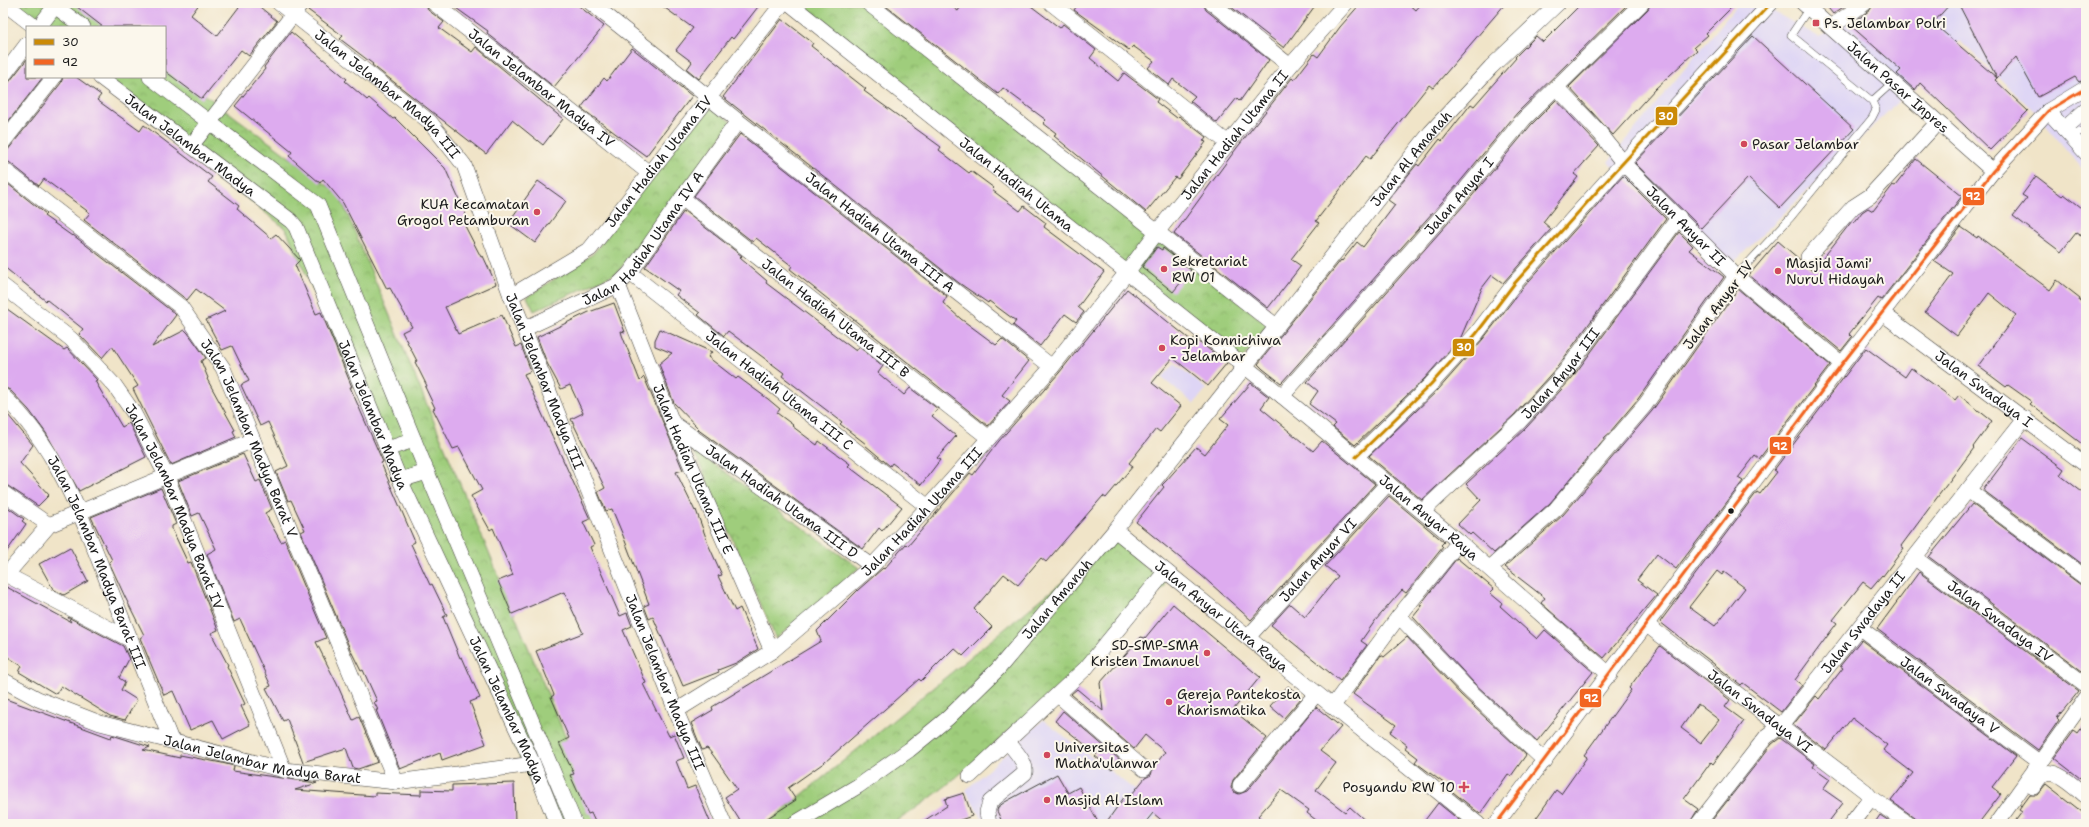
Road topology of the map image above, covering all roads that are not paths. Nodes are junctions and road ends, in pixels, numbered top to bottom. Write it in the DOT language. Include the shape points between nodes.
graph roads {
  1 [pos="4,3"];
  2 [pos="279,3"];
  3 [pos="434,3"];
  4 [pos="591,3"];
  5 [pos="784,3"];
  6 [pos="789,3"];
  7 [pos="868,3"];
  8 [pos="1051,3"];
  9 [pos="1212,3"];
  10 [pos="1346,3"];
  11 [pos="1558,3"];
  12 [pos="1642,3"];
  13 [pos="1771,3"];
  14 [pos="1865,3"];
  15 [pos="53,5"];
  16 [pos="1806,6"];
  17 [pos="298,9"];
  18 [pos="34,26"];
  19 [pos="40,26"];
  20 [pos="82,26"];
  21 [pos="1831,27"];
  22 [pos="26,45"];
  23 [pos="1290,66"];
  24 [pos="3,76"];
  25 [pos="53,78"];
  26 [pos="101,78"];
  27 [pos="151,78"];
  28 [pos="1892,83"];
  29 [pos="1557,88"];
  30 [pos="2086,88"];
  31 [pos="708,97"];
  32 [pos="1872,101"];
  33 [pos="2086,110"];
  34 [pos="2048,111"];
  35 [pos="738,121"];
  36 [pos="210,122"];
  37 [pos="1937,123"];
  38 [pos="2086,130"];
  39 [pos="2067,132"];
  40 [pos="3,142"];
  41 [pos="1228,143"];
  42 [pos="192,146"];
  43 [pos="2086,153"];
  44 [pos="1624,164"];
  45 [pos="3,169"];
  46 [pos="1993,171"];
  47 [pos="649,173"];
  48 [pos="682,198"];
  49 [pos="1679,218"];
  50 [pos="1157,232"];
  51 [pos="1808,257"];
  52 [pos="1128,271"];
  53 [pos="630,273"];
  54 [pos="1736,276"];
  55 [pos="3,286"];
  56 [pos="618,286"];
  57 [pos="511,296"];
  58 [pos="1882,313"];
  59 [pos="1276,326"];
  60 [pos="526,328"];
  61 [pos="1842,364"];
  62 [pos="1244,365"];
  63 [pos="1052,367"];
  64 [pos="3,396"];
  65 [pos="1282,396"];
  66 [pos="2025,418"];
  67 [pos="672,422"];
  68 [pos="989,438"];
  69 [pos="253,440"];
  70 [pos="414,440"];
  71 [pos="388,449"];
  72 [pos="1356,456"];
  73 [pos="2086,465"];
  74 [pos="427,472"];
  75 [pos="166,475"];
  76 [pos="400,480"];
  77 [pos="1388,483"];
  78 [pos="1968,490"];
  79 [pos="3,493"];
  80 [pos="928,507"];
  81 [pos="1423,511"];
  82 [pos="80,512"];
  83 [pos="49,525"];
  84 [pos="1115,530"];
  85 [pos="1459,542"];
  86 [pos="1915,558"];
  87 [pos="872,566"];
  88 [pos="1490,568"];
  89 [pos="1165,572"];
  90 [pos="5,574"];
  91 [pos="2086,578"];
  92 [pos="1399,616"];
  93 [pos="1647,625"];
  94 [pos="1860,628"];
  95 [pos="1248,636"];
  96 [pos="131,640"];
  97 [pos="772,651"];
  98 [pos="1610,675"];
  99 [pos="3,680"];
  100 [pos="2086,685"];
  101 [pos="1316,694"];
  102 [pos="1058,695"];
  103 [pos="2086,698"];
  104 [pos="1332,707"];
  105 [pos="676,711"];
  106 [pos="1781,726"];
  107 [pos="171,740"];
  108 [pos="1008,742"];
  109 [pos="1545,761"];
  110 [pos="2040,763"];
  111 [pos="533,764"];
  112 [pos="1144,769"];
  113 [pos="284,770"];
  114 [pos="970,776"];
  115 [pos="396,782"];
  116 [pos="1240,785"];
  117 [pos="2086,796"];
  118 [pos="1871,798"];
  119 [pos="557,824"];
  120 [pos="575,824"];
  121 [pos="724,824"];
  122 [pos="794,824"];
  123 [pos="989,824"];
  124 [pos="1478,824"];
  125 [pos="1496,824"];
  126 [pos="1698,824"];
  127 [pos="1851,824"];
  128 [pos="1909,824"];
  129 [pos="1996,824"];
  130 [pos="2008,824"];
  1 -- 18 [label="street"];
  2 -- 17 [label="street, Jalan Jelambar Madya III"];
  3 -- 47 [label="street, Jalan Jelambar Madya IV"];
  4 -- 31 [label="street, Jalan Hadiah Utama III A"];
  5 -- 31 [label="street, Jalan Hadiah Utama IV"];
  6 -- 52 [label="street, Jalan Hadiah Utama"];
  7 -- 50 [label="street"];
  8 -- 41 [label="street"];
  9 -- 23 [label="street"];
  10 -- 23 [label="street, Jalan Hadiah Utama II"];
  11 -- 59 [label="street, Jalan Al Amanah" via="1461,97"];
  12 -- 29 [label="street, Jalan Anyar I"];
  13 -- 44 [label="street"];
  14 -- 21 [label="street"];
  15 -- 19 [label="street"];
  15 -- 20 [label="street"];
  16 -- 21 [label="street, Jalan Pasar Inpres"];
  16 -- 32 [label="lane" via="1791,34"];
  17 -- 36 [label="street"];
  17 -- 57 [label="street, Jalan Jelambar Madya III" via="430,122 464,165"];
  21 -- 28 [label="street, Jalan Pasar Inpres"];
  22 -- 24 [label="street"];
  23 -- 41 [label="street, Jalan Hadiah Utama II"];
  25 -- 40 [label="street"];
  26 -- 42 [label="street, Jalan Jelambar Madya"];
  27 -- 36 [label="street, Jalan Jelambar Madya"];
  28 -- 32 [label="lane"];
  28 -- 37 [label="street, Jalan Pasar Inpres"];
  29 -- 44 [label="street, Jalan Anyar II" via="1600,133"];
  29 -- 65 [label="street, Jalan Anyar I" via="1524,119 1465,190"];
  30 -- 34 [label="street"];
  31 -- 35 [label="street, Jalan Hadiah Utama III A"];
  31 -- 47 [label="street, Jalan Hadiah Utama IV"];
  32 -- 54 [label="lane, Jalan Anyar IV" via="1876,110 1872,118 1791,217"];
  33 -- 39 [label="street"];
  34 -- 39 [label="street"];
  34 -- 46 [label="street"];
  35 -- 48 [label="street, Jalan Hadiah Utama IV A"];
  35 -- 63 [label="street, Jalan Hadiah Utama III A"];
  36 -- 42 [label="street"];
  36 -- 70 [label="street, Jalan Jelambar Madya" via="318,205"];
  37 -- 46 [label="street, Jalan Pasar Inpres"];
  37 -- 51 [label="street" via="1870,196 1853,207"];
  38 -- 39 [label="lane"];
  39 -- 43 [label="street"];
  41 -- 50 [label="street, Jalan Hadiah Utama II"];
  42 -- 71 [label="street, Jalan Jelambar Madya" via="296,227"];
  44 -- 49 [label="street, Jalan Anyar II"];
  44 -- 72 [label="street" via="1514,284 1476,334 1430,384"];
  45 -- 69 [label="street, Jalan Jelambar Madya Barat V" via="181,307 223,368"];
  46 -- 58 [label="street"];
  47 -- 57 [label="street, Jalan Hadiah Utama IV" via="590,249"];
  48 -- 53 [label="street, Jalan Hadiah Utama IV A"];
  48 -- 68 [label="street, Jalan Hadiah Utama III B"];
  49 -- 54 [label="street, Jalan Anyar II"];
  49 -- 81 [label="street, Jalan Anyar III" via="1565,372 1509,431"];
  50 -- 52 [label="street, Jalan Hadiah Utama II"];
  50 -- 59 [label="street"];
  52 -- 62 [label="street, Jalan Hadiah Utama"];
  52 -- 63 [label="street, Jalan Hadiah Utama III"];
  53 -- 56 [label="street, Jalan Hadiah Utama IV A"];
  53 -- 80 [label="street, Jalan Hadiah Utama III C"];
  54 -- 61 [label="street, Jalan Anyar II"];
  54 -- 88 [label="street, Jalan Anyar IV" via="1640,411 1556,509"];
  55 -- 75 [label="street, Jalan Jelambar Madya Barat IV" via="71,339 115,386 133,412"];
  56 -- 60 [label="street, Jalan Hadiah Utama IV A"];
  56 -- 67 [label="street, Jalan Hadiah Utama III E"];
  57 -- 60 [label="street, Jalan Jelambar Madya III"];
  58 -- 61 [label="street"];
  58 -- 66 [label="street, Jalan Swadaya I"];
  59 -- 62 [label="street, Jalan Amanah"];
  60 -- 105 [label="street, Jalan Jelambar Madya III"];
  61 -- 93 [label="street"];
  62 -- 65 [label="street, Jalan Anyar Raya"];
  62 -- 84 [label="street, Jalan Amanah"];
  63 -- 68 [label="street, Jalan Hadiah Utama III"];
  64 -- 82 [label="street, Jalan Jelambar Madya Barat III" via="25,417 35,431"];
  65 -- 72 [label="street, Jalan Anyar Raya"];
  66 -- 73 [label="street, Jalan Swadaya I"];
  66 -- 78 [label="street, Jalan Swadaya II"];
  67 -- 87 [label="street, Jalan Hadiah Utama III D"];
  67 -- 97 [label="street, Jalan Hadiah Utama III E"];
  68 -- 80 [label="street, Jalan Hadiah Utama III"];
  69 -- 75 [label="street"];
  69 -- 115 [label="street, Jalan Jelambar Madya Barat V"];
  70 -- 71 [label="street"];
  70 -- 74 [label="street, Jalan Jelambar Madya"];
  71 -- 76 [label="street, Jalan Jelambar Madya"];
  72 -- 77 [label="street, Jalan Anyar Raya"];
  74 -- 76 [label="street"];
  74 -- 120 [label="street, Jalan Jelambar Madya"];
  75 -- 82 [label="street"];
  75 -- 113 [label="street, Jalan Jelambar Madya Barat IV"];
  76 -- 111 [label="street, Jalan Jelambar Madya"];
  77 -- 81 [label="street, Jalan Anyar Raya"];
  77 -- 95 [label="street, Jalan Anyar VI"];
  78 -- 86 [label="street, Jalan Swadaya II"];
  78 -- 91 [label="street"];
  79 -- 83 [label="street"];
  80 -- 87 [label="street, Jalan Hadiah Utama III"];
  81 -- 85 [label="street, Jalan Anyar Raya"];
  82 -- 83 [label="street"];
  82 -- 96 [label="street, Jalan Jelambar Madya Barat III"];
  83 -- 90 [label="street"];
  84 -- 89 [label="street, Jalan Anyar Utara Raya"];
  84 -- 122 [label="street, Jalan Amanah" via="1012,653 958,708 914,746 876,774"];
  85 -- 88 [label="street, Jalan Anyar Raya"];
  85 -- 92 [label="street"];
  86 -- 94 [label="street, Jalan Swadaya II"];
  86 -- 100 [label="street, Jalan Swadaya IV"];
  87 -- 97 [label="street, Jalan Hadiah Utama III"];
  88 -- 98 [label="street, Jalan Anyar Raya"];
  89 -- 95 [label="street, Jalan Anyar Utara Raya"];
  89 -- 102 [label="street" via="1086,668"];
  90 -- 96 [label="street"];
  92 -- 104 [label="street"];
  92 -- 109 [label="street" via="1467,688"];
  93 -- 98 [label="street"];
  93 -- 106 [label="street, Jalan Swadaya VI"];
  94 -- 106 [label="street, Jalan Swadaya II"];
  94 -- 110 [label="street, Jalan Swadaya V"];
  95 -- 101 [label="street, Jalan Anyar Utara Raya"];
  96 -- 107 [label="street, Jalan Jelambar Madya Barat III"];
  97 -- 105 [label="street, Jalan Hadiah Utama III"];
  98 -- 109 [label="street"];
  99 -- 107 [label="street, Jalan Jelambar Madya Barat" via="38,699 100,723"];
  101 -- 104 [label="street, Jalan Anyar Utara Raya"];
  101 -- 116 [label="street"];
  102 -- 108 [label="street"];
  102 -- 112 [label="street"];
  103 -- 110 [label="street"];
  104 -- 124 [label="street, Jalan Anyar Utara Raya"];
  105 -- 121 [label="street, Jalan Jelambar Madya III"];
  106 -- 118 [label="street, Jalan Swadaya VI"];
  106 -- 126 [label="street, Jalan Swadaya II" via="1766,737"];
  107 -- 113 [label="street, Jalan Jelambar Madya Barat"];
  108 -- 114 [label="street"];
  108 -- 123 [label="street" via="1024,764 1025,773 990,802 987,812"];
  109 -- 125 [label="street"];
  110 -- 129 [label="street"];
  111 -- 115 [label="street, Jalan Jelambar Madya Barat"];
  111 -- 119 [label="street, Jalan Jelambar Madya"];
  113 -- 115 [label="street, Jalan Jelambar Madya Barat"];
  117 -- 130 [label="street" via="2058,774 2045,773"];
  118 -- 127 [label="street"];
  118 -- 128 [label="street, Jalan Swadaya VI"];
}
